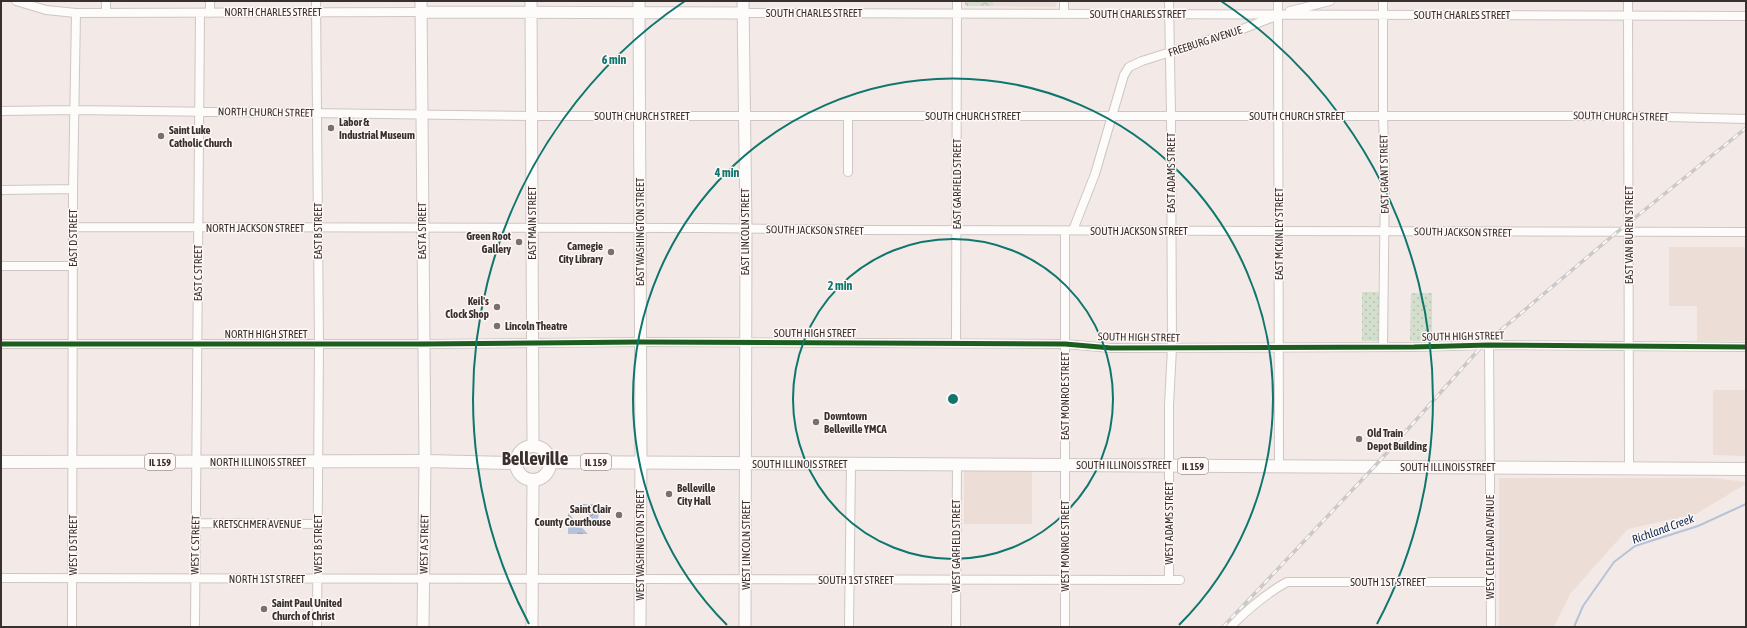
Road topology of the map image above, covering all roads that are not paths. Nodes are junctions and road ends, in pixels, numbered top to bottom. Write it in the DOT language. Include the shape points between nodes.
graph roads {
  1 [pos="16,1"];
  2 [pos="106,1"];
  3 [pos="210,1"];
  4 [pos="316,1"];
  5 [pos="743,1"];
  6 [pos="958,1"];
  7 [pos="1064,1"];
  8 [pos="1169,1"];
  9 [pos="1278,1"];
  10 [pos="1330,1"];
  11 [pos="1383,1"];
  12 [pos="1628,1"];
  13 [pos="421,6"];
  14 [pos="531,6"];
  15 [pos="639,6"];
  16 [pos="316,12"];
  17 [pos="76,13"];
  18 [pos="106,13"];
  19 [pos="200,13"];
  20 [pos="210,13"];
  21 [pos="743,13"];
  22 [pos="957,13"];
  23 [pos="1064,14"];
  24 [pos="1170,14"];
  25 [pos="1278,15"];
  26 [pos="1383,15"];
  27 [pos="1628,16"];
  28 [pos="1746,16"];
  29 [pos="1170,52"];
  30 [pos="74,110"];
  31 [pos="1,111"];
  32 [pos="199,112"];
  33 [pos="317,113"];
  34 [pos="421,114"];
  35 [pos="1171,115"];
  36 [pos="531,116"];
  37 [pos="639,116"];
  38 [pos="743,116"];
  39 [pos="848,116"];
  40 [pos="957,116"];
  41 [pos="1113,116"];
  42 [pos="1278,116"];
  43 [pos="1383,116"];
  44 [pos="1628,116"];
  45 [pos="1746,119"];
  46 [pos="848,172"];
  47 [pos="73,189"];
  48 [pos="1,190"];
  49 [pos="74,227"];
  50 [pos="198,228"];
  51 [pos="318,228"];
  52 [pos="422,228"];
  53 [pos="640,228"];
  54 [pos="532,229"];
  55 [pos="746,229"];
  56 [pos="956,230"];
  57 [pos="1069,231"];
  58 [pos="1171,231"];
  59 [pos="1279,232"];
  60 [pos="1385,232"];
  61 [pos="1746,232"];
  62 [pos="1629,233"];
  63 [pos="1,266"];
  64 [pos="73,266"];
  65 [pos="640,342"];
  66 [pos="745,342"];
  67 [pos="956,343"];
  68 [pos="1,344"];
  69 [pos="73,344"];
  70 [pos="197,344"];
  71 [pos="319,344"];
  72 [pos="423,344"];
  73 [pos="532,344"];
  74 [pos="1065,344"];
  75 [pos="1489,345"];
  76 [pos="1279,347"];
  77 [pos="1384,347"];
  78 [pos="1629,347"];
  79 [pos="1746,347"];
  80 [pos="1172,348"];
  81 [pos="532,446"];
  82 [pos="425,461"];
  83 [pos="1,462"];
  84 [pos="197,462"];
  85 [pos="318,462"];
  86 [pos="550,462"];
  87 [pos="72,463"];
  88 [pos="515,463"];
  89 [pos="641,463"];
  90 [pos="746,463"];
  91 [pos="851,464"];
  92 [pos="957,464"];
  93 [pos="1065,465"];
  94 [pos="1169,466"];
  95 [pos="1279,466"];
  96 [pos="1490,468"];
  97 [pos="1629,468"];
  98 [pos="1746,469"];
  99 [pos="533,480"];
  100 [pos="196,524"];
  101 [pos="318,524"];
  102 [pos="1,578"];
  103 [pos="72,578"];
  104 [pos="194,579"];
  105 [pos="318,579"];
  106 [pos="423,579"];
  107 [pos="640,580"];
  108 [pos="745,580"];
  109 [pos="850,580"];
  110 [pos="956,580"];
  111 [pos="1065,580"];
  112 [pos="1169,580"];
  113 [pos="1180,580"];
  114 [pos="532,581"];
  115 [pos="1490,582"];
  116 [pos="72,627"];
  117 [pos="195,627"];
  118 [pos="317,627"];
  119 [pos="423,627"];
  120 [pos="532,627"];
  121 [pos="640,627"];
  122 [pos="745,627"];
  123 [pos="849,627"];
  124 [pos="956,627"];
  125 [pos="1065,627"];
  126 [pos="1230,627"];
  127 [pos="1491,627"];
  1 -- 17 [label="street, NORTH CHARLES STREET" via="46,10"];
  2 -- 18 [label="street"];
  3 -- 20 [label="street"];
  4 -- 16 [label="street, EAST B STREET"];
  5 -- 21 [label="street, EAST LINCOLN STREET"];
  6 -- 22 [label="street, EAST GARFIELD STREET"];
  7 -- 23 [label="street"];
  8 -- 24 [label="street, EAST ADAMS STREET"];
  9 -- 25 [label="street, EAST MCKINLEY STREET"];
  10 -- 25 [label="street, FREEBURG AVENUE"];
  11 -- 26 [label="street, EAST GRANT STREET"];
  12 -- 27 [label="street, EAST VAN BUREN STREET"];
  13 -- 14 [label="street, NORTH CHARLES STREET"];
  13 -- 16 [label="street, NORTH CHARLES STREET"];
  13 -- 34 [label="street, EAST A STREET"];
  14 -- 15 [label="street, SOUTH CHARLES STREET"];
  14 -- 36 [label="street, EAST MAIN STREET"];
  15 -- 21 [label="street, SOUTH CHARLES STREET"];
  15 -- 37 [label="street, EAST WASHINGTON STREET"];
  16 -- 20 [label="street, NORTH CHARLES STREET"];
  16 -- 33 [label="street, EAST B STREET"];
  17 -- 18 [label="street, NORTH CHARLES STREET"];
  17 -- 30 [label="street, EAST D STREET"];
  18 -- 19 [label="street, NORTH CHARLES STREET"];
  19 -- 20 [label="street, NORTH CHARLES STREET"];
  19 -- 32 [label="street, EAST C STREET"];
  21 -- 22 [label="street, SOUTH CHARLES STREET"];
  21 -- 38 [label="street, EAST LINCOLN STREET"];
  22 -- 23 [label="street, SOUTH CHARLES STREET"];
  22 -- 40 [label="street, EAST GARFIELD STREET"];
  23 -- 24 [label="street, SOUTH CHARLES STREET"];
  24 -- 25 [label="street, SOUTH CHARLES STREET"];
  24 -- 29 [label="street, EAST ADAMS STREET"];
  25 -- 26 [label="street, SOUTH CHARLES STREET"];
  25 -- 29 [label="street, FREEBURG AVENUE"];
  25 -- 42 [label="street, EAST MCKINLEY STREET"];
  26 -- 27 [label="street, SOUTH CHARLES STREET"];
  26 -- 43 [label="street, EAST GRANT STREET"];
  27 -- 28 [label="street, SOUTH CHARLES STREET"];
  27 -- 44 [label="street, EAST VAN BUREN STREET"];
  29 -- 35 [label="street, EAST ADAMS STREET"];
  29 -- 41 [label="street, FREEBURG AVENUE" via="1129,67 1124,75"];
  30 -- 31 [label="street, NORTH CHURCH STREET"];
  30 -- 32 [label="street, NORTH CHURCH STREET"];
  30 -- 47 [label="street, EAST D STREET"];
  32 -- 33 [label="street, NORTH CHURCH STREET"];
  32 -- 50 [label="street, EAST C STREET"];
  33 -- 34 [label="street, NORTH CHURCH STREET"];
  33 -- 51 [label="street, EAST B STREET"];
  34 -- 36 [label="street, NORTH CHURCH STREET"];
  34 -- 52 [label="street, EAST A STREET"];
  35 -- 41 [label="street, SOUTH CHURCH STREET"];
  35 -- 42 [label="street, SOUTH CHURCH STREET"];
  35 -- 58 [label="street, EAST ADAMS STREET"];
  36 -- 37 [label="street, SOUTH CHURCH STREET"];
  36 -- 54 [label="street, EAST MAIN STREET"];
  37 -- 38 [label="street, SOUTH CHURCH STREET"];
  37 -- 53 [label="street, EAST WASHINGTON STREET"];
  38 -- 39 [label="street, SOUTH CHURCH STREET"];
  38 -- 55 [label="street, EAST LINCOLN STREET"];
  39 -- 40 [label="street, SOUTH CHURCH STREET"];
  39 -- 46 [label="street"];
  40 -- 41 [label="street, SOUTH CHURCH STREET"];
  40 -- 56 [label="street, EAST GARFIELD STREET"];
  41 -- 57 [label="street, EAST MONROE STREET" via="1095,174"];
  42 -- 43 [label="street, SOUTH CHURCH STREET"];
  42 -- 59 [label="street, EAST MCKINLEY STREET"];
  43 -- 44 [label="street, SOUTH CHURCH STREET"];
  43 -- 60 [label="street, EAST GRANT STREET"];
  44 -- 45 [label="street, SOUTH CHURCH STREET"];
  44 -- 62 [label="street, EAST VAN BUREN STREET"];
  47 -- 48 [label="street"];
  47 -- 49 [label="street, EAST D STREET"];
  49 -- 50 [label="street, NORTH JACKSON STREET"];
  49 -- 64 [label="street, EAST D STREET"];
  50 -- 51 [label="street, NORTH JACKSON STREET"];
  50 -- 70 [label="street, EAST C STREET"];
  51 -- 52 [label="street, NORTH JACKSON STREET"];
  51 -- 71 [label="street, EAST B STREET"];
  52 -- 54 [label="street, NORTH JACKSON STREET"];
  52 -- 72 [label="street, EAST A STREET"];
  53 -- 54 [label="street, SOUTH JACKSON STREET"];
  53 -- 55 [label="street, SOUTH JACKSON STREET"];
  53 -- 65 [label="street, EAST WASHINGTON STREET"];
  54 -- 73 [label="street, EAST MAIN STREET"];
  55 -- 56 [label="street, SOUTH JACKSON STREET"];
  55 -- 66 [label="street, EAST LINCOLN STREET"];
  56 -- 57 [label="street, SOUTH JACKSON STREET"];
  56 -- 67 [label="street, EAST GARFIELD STREET"];
  57 -- 58 [label="street, SOUTH JACKSON STREET"];
  57 -- 74 [label="street, EAST MONROE STREET"];
  58 -- 59 [label="street, SOUTH JACKSON STREET"];
  58 -- 80 [label="street, EAST ADAMS STREET"];
  59 -- 60 [label="street, SOUTH JACKSON STREET"];
  59 -- 76 [label="street, EAST MCKINLEY STREET"];
  60 -- 62 [label="street, SOUTH JACKSON STREET"];
  60 -- 77 [label="street, EAST GRANT STREET"];
  61 -- 62 [label="street, SOUTH JACKSON STREET"];
  62 -- 78 [label="street, EAST VAN BUREN STREET"];
  63 -- 64 [label="street"];
  64 -- 69 [label="street, EAST D STREET"];
  65 -- 66 [label="street, SOUTH HIGH STREET"];
  65 -- 73 [label="street, SOUTH HIGH STREET"];
  65 -- 89 [label="street, EAST WASHINGTON STREET"];
  66 -- 67 [label="street, SOUTH HIGH STREET"];
  66 -- 90 [label="street, EAST LINCOLN STREET"];
  67 -- 74 [label="street, SOUTH HIGH STREET"];
  68 -- 69 [label="street, NORTH HIGH STREET"];
  69 -- 70 [label="street, NORTH HIGH STREET"];
  69 -- 87 [label="street, EAST D STREET"];
  70 -- 71 [label="street, NORTH HIGH STREET"];
  70 -- 84 [label="street, EAST C STREET"];
  71 -- 72 [label="street, NORTH HIGH STREET"];
  71 -- 85 [label="street, EAST B STREET"];
  72 -- 73 [label="street, NORTH HIGH STREET"];
  72 -- 82 [label="street, EAST A STREET"];
  73 -- 81 [label="street, EAST MAIN STREET"];
  74 -- 80 [label="street, SOUTH HIGH STREET" via="1111,348"];
  74 -- 93 [label="street, EAST MONROE STREET"];
  75 -- 77 [label="street, SOUTH HIGH STREET"];
  75 -- 78 [label="street, SOUTH HIGH STREET"];
  75 -- 96 [label="street, WEST CLEVELAND AVENUE"];
  76 -- 77 [label="street, SOUTH HIGH STREET"];
  76 -- 80 [label="street, SOUTH HIGH STREET"];
  76 -- 95 [label="street, EAST MCKINLEY STREET"];
  78 -- 79 [label="street, SOUTH HIGH STREET"];
  78 -- 97 [label="street, EAST VAN BUREN STREET"];
  80 -- 94 [label="street, EAST ADAMS STREET"];
  81 -- 86 [label="main road" via="541,447 546,451"];
  81 -- 88 [label="main road" via="519,452"];
  82 -- 85 [label="main road, NORTH ILLINOIS STREET / IL 159"];
  82 -- 88 [label="main road, NORTH ILLINOIS STREET / IL 159"];
  82 -- 106 [label="street, WEST A STREET"];
  83 -- 87 [label="main road, NORTH ILLINOIS STREET / IL 159"];
  84 -- 85 [label="main road, NORTH ILLINOIS STREET / IL 159"];
  84 -- 87 [label="main road, NORTH ILLINOIS STREET / IL 159"];
  84 -- 100 [label="street, WEST C STREET"];
  85 -- 101 [label="street, WEST B STREET"];
  86 -- 89 [label="main road, SOUTH ILLINOIS STREET / IL 159"];
  86 -- 99 [label="main road" via="547,473"];
  87 -- 103 [label="street, WEST D STREET"];
  88 -- 99 [label="main road" via="520,475"];
  89 -- 90 [label="main road, SOUTH ILLINOIS STREET / IL 159"];
  89 -- 107 [label="street, WEST WASHINGTON STREET"];
  90 -- 91 [label="main road, SOUTH ILLINOIS STREET / IL 159"];
  90 -- 108 [label="street, WEST LINCOLN STREET"];
  91 -- 92 [label="main road, SOUTH ILLINOIS STREET / IL 159"];
  91 -- 109 [label="street"];
  92 -- 93 [label="main road, SOUTH ILLINOIS STREET / IL 159"];
  92 -- 110 [label="street, WEST GARFIELD STREET"];
  93 -- 94 [label="main road, SOUTH ILLINOIS STREET / IL 159"];
  93 -- 111 [label="street, WEST MONROE STREET"];
  94 -- 95 [label="main road, SOUTH ILLINOIS STREET / IL 159"];
  94 -- 112 [label="street, WEST ADAMS STREET"];
  95 -- 96 [label="main road, SOUTH ILLINOIS STREET / IL 159"];
  96 -- 97 [label="main road, SOUTH ILLINOIS STREET / IL 159"];
  96 -- 115 [label="street, WEST CLEVELAND AVENUE"];
  97 -- 98 [label="main road, SOUTH ILLINOIS STREET / IL 159"];
  99 -- 114 [label="street"];
  100 -- 101 [label="street, KRETSCHMER AVENUE"];
  100 -- 104 [label="street, WEST C STREET"];
  101 -- 105 [label="street, WEST B STREET"];
  102 -- 103 [label="street, NORTH 1ST STREET"];
  103 -- 104 [label="street, NORTH 1ST STREET"];
  103 -- 116 [label="street, WEST D STREET"];
  104 -- 105 [label="street, NORTH 1ST STREET"];
  104 -- 117 [label="street, WEST C STREET"];
  105 -- 106 [label="street, NORTH 1ST STREET"];
  105 -- 118 [label="street, WEST B STREET"];
  106 -- 114 [label="street, NORTH 1ST STREET"];
  106 -- 119 [label="street, WEST A STREET"];
  107 -- 108 [label="street, SOUTH 1ST STREET"];
  107 -- 114 [label="street, SOUTH 1ST STREET"];
  107 -- 121 [label="street, WEST WASHINGTON STREET"];
  108 -- 109 [label="street, SOUTH 1ST STREET"];
  108 -- 122 [label="street, WEST LINCOLN STREET"];
  109 -- 110 [label="street, SOUTH 1ST STREET"];
  109 -- 123 [label="street"];
  110 -- 111 [label="street, SOUTH 1ST STREET"];
  110 -- 124 [label="street, WEST GARFIELD STREET"];
  111 -- 112 [label="street, SOUTH 1ST STREET"];
  111 -- 125 [label="street, WEST MONROE STREET"];
  112 -- 113 [label="street, SOUTH 1ST STREET"];
  114 -- 120 [label="street"];
  115 -- 126 [label="street, SOUTH 1ST STREET" via="1286,582 1250,607"];
  115 -- 127 [label="street, WEST CLEVELAND AVENUE"];
}
